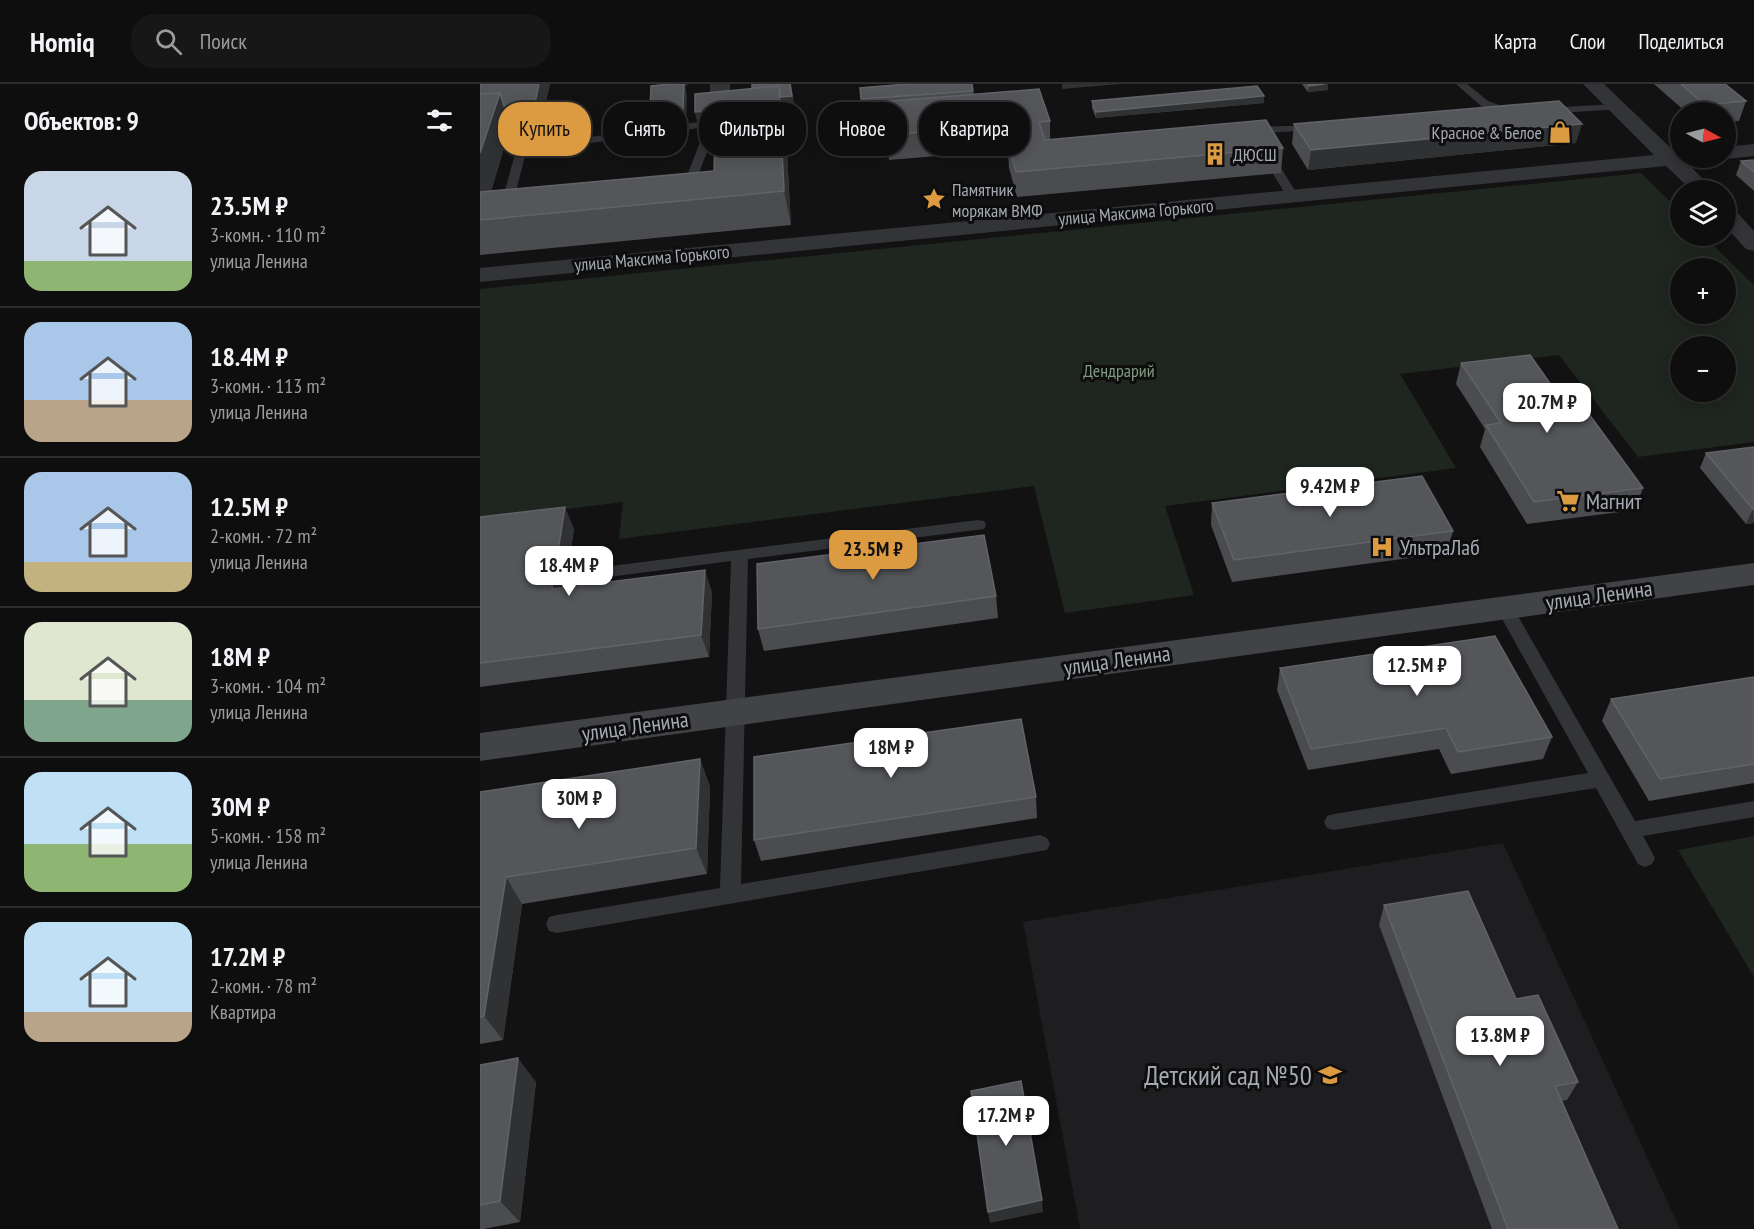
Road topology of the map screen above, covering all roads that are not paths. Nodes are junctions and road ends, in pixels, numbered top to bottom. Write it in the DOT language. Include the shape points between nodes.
graph roads {
  1 [pos="720,84"];
  2 [pos="1461,84"];
  3 [pos="1593,84"];
  4 [pos="720,102"];
  5 [pos="1618,107"];
  6 [pos="1519,113"];
  7 [pos="1484,116"];
  8 [pos="713,123"];
  9 [pos="1333,127"];
  10 [pos="1670,150"];
  11 [pos="1754,150"];
  12 [pos="1736,152"];
  13 [pos="1670,159"];
  14 [pos="1293,197"];
  15 [pos="1736,224"];
  16 [pos="1754,243"];
  17 [pos="480,275"];
  18 [pos="978,525"];
  19 [pos="740,554"];
  20 [pos="601,572"];
  21 [pos="1753,575"];
  22 [pos="1504,608"];
  23 [pos="735,712"];
  24 [pos="480,747"];
  25 [pos="1600,779"];
  26 [pos="1754,810"];
  27 [pos="1334,822"];
  28 [pos="1630,830"];
  29 [pos="1040,844"];
  30 [pos="1645,858"];
  31 [pos="730,895"];
  32 [pos="557,924"];
  1 -- 4 [label="street"];
  2 -- 6 [label="lane" via="1474,98 1491,107"];
  3 -- 5 [label="street"];
  5 -- 6 [label="lane"];
  5 -- 10 [label="street"];
  6 -- 7 [label="lane"];
  8 -- 8 [label="lane" via="684,199 504,215 521,149"];
  9 -- 14 [label="lane" via="1252,130"];
  11 -- 12 [label="street"];
  13 -- 14 [label="street, улица Максима Горького"];
  14 -- 17 [label="street, улица Максима Горького"];
  15 -- 16 [label="street"];
  18 -- 19 [label="lane"];
  19 -- 20 [label="lane"];
  19 -- 23 [label="lane"];
  21 -- 22 [label="street, улица Ленина"];
  22 -- 23 [label="street, улица Ленина"];
  22 -- 25 [label="lane"];
  23 -- 24 [label="street, улица Ленина"];
  23 -- 31 [label="lane"];
  25 -- 27 [label="lane"];
  25 -- 28 [label="lane"];
  26 -- 28 [label="lane"];
  28 -- 30 [label="lane"];
  29 -- 31 [label="lane"];
  31 -- 32 [label="lane"];
}
